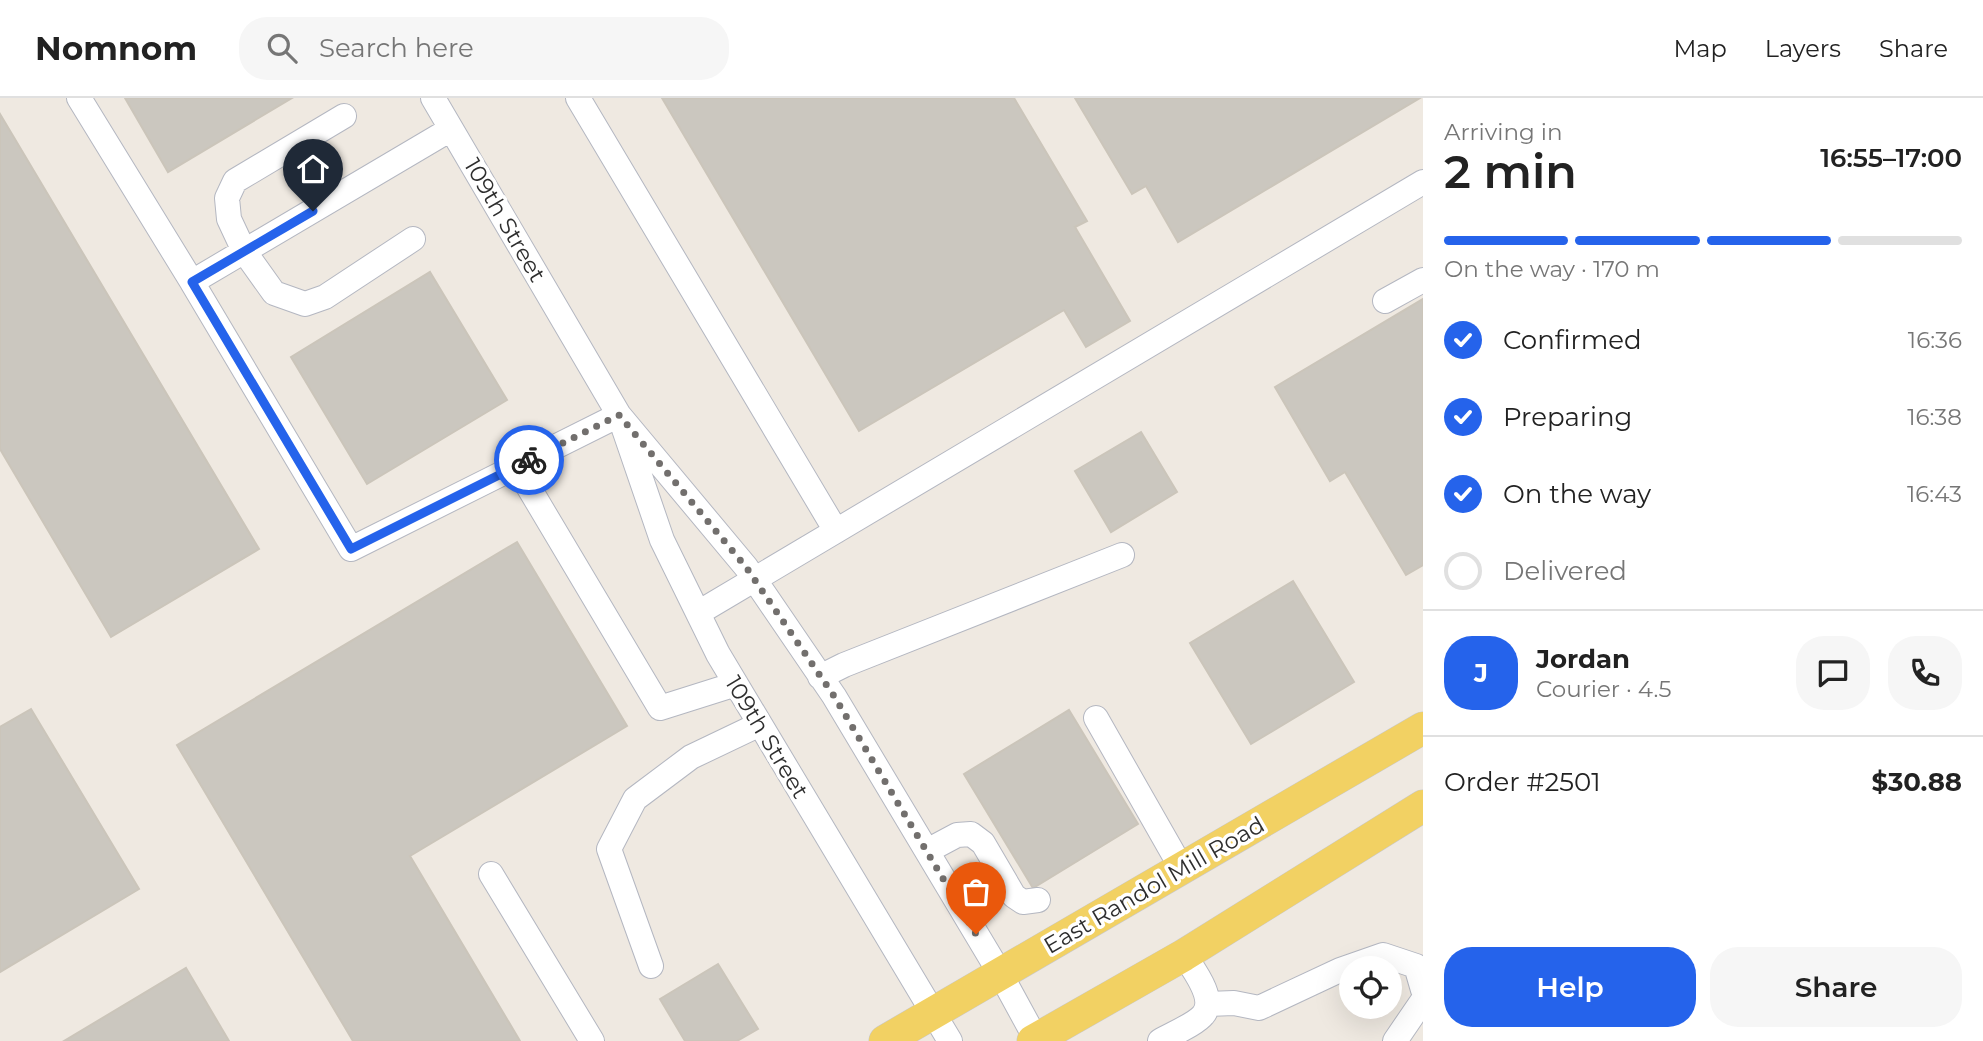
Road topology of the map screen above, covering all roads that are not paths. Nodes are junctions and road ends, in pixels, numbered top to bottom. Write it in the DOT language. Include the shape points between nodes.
graph roads {
  1 [pos="79,98"];
  2 [pos="433,98"];
  3 [pos="578,98"];
  4 [pos="344,116"];
  5 [pos="451,129"];
  6 [pos="1423,182"];
  7 [pos="413,239"];
  8 [pos="244,251"];
  9 [pos="1423,281"];
  10 [pos="192,282"];
  11 [pos="1385,301"];
  12 [pos="619,415"];
  13 [pos="516,466"];
  14 [pos="835,531"];
  15 [pos="1122,555"];
  16 [pos="754,579"];
  17 [pos="698,613"];
  18 [pos="820,677"];
  19 [pos="736,684"];
  20 [pos="1096,718"];
  21 [pos="760,724"];
  22 [pos="1423,728"];
  23 [pos="1423,806"];
  24 [pos="927,851"];
  25 [pos="1182,869"];
  26 [pos="491,874"];
  27 [pos="1038,900"];
  28 [pos="1184,955"];
  29 [pos="651,966"];
  30 [pos="1001,975"];
  31 [pos="1423,990"];
  32 [pos="1423,1000"];
  33 [pos="1208,1004"];
  34 [pos="934,1013"];
  35 [pos="1035,1040"];
  36 [pos="592,1041"];
  37 [pos="885,1041"];
  38 [pos="950,1041"];
  39 [pos="1160,1041"];
  40 [pos="1395,1041"];
  1 -- 10 [label="street"];
  2 -- 5 [label="street, 109th Street"];
  3 -- 14 [label="street"];
  4 -- 8 [label="street" via="235,181 227,198 229,219"];
  5 -- 8 [label="street"];
  5 -- 12 [label="street, 109th Street"];
  6 -- 14 [label="street"];
  7 -- 8 [label="street" via="325,297 305,304 274,293"];
  8 -- 10 [label="street"];
  9 -- 11 [label="street"];
  10 -- 13 [label="street" via="351,549"];
  12 -- 13 [label="street"];
  12 -- 16 [label="street, 109th Street"];
  12 -- 17 [label="street, 109th Street" via="662,540"];
  13 -- 19 [label="street" via="660,708"];
  14 -- 16 [label="street"];
  15 -- 18 [label="street"];
  16 -- 17 [label="street"];
  16 -- 18 [label="street, 109th Street"];
  17 -- 19 [label="street, 109th Street"];
  18 -- 24 [label="street, 109th Street"];
  19 -- 21 [label="street, 109th Street"];
  20 -- 25 [label="street"];
  21 -- 29 [label="street" via="691,758 635,799 609,849"];
  21 -- 34 [label="street, 109th Street"];
  22 -- 25 [label="main road, East Randol Mill Road"];
  23 -- 28 [label="main road"];
  24 -- 27 [label="street" via="957,835 971,834 983,843 1014,896"];
  24 -- 30 [label="street, 109th Street"];
  25 -- 30 [label="main road, East Randol Mill Road"];
  26 -- 36 [label="street"];
  28 -- 33 [label="street" via="1202,982"];
  28 -- 35 [label="main road"];
  30 -- 34 [label="main road, East Randol Mill Road"];
  30 -- 35 [label="street, 109th Street"];
  31 -- 33 [label="street" via="1416,966 1383,955 1259,1008"];
  32 -- 40 [label="street"];
  33 -- 39 [label="street" via="1203,1016"];
  34 -- 37 [label="main road, East Randol Mill Road"];
  34 -- 38 [label="street, 109th Street"];
}
